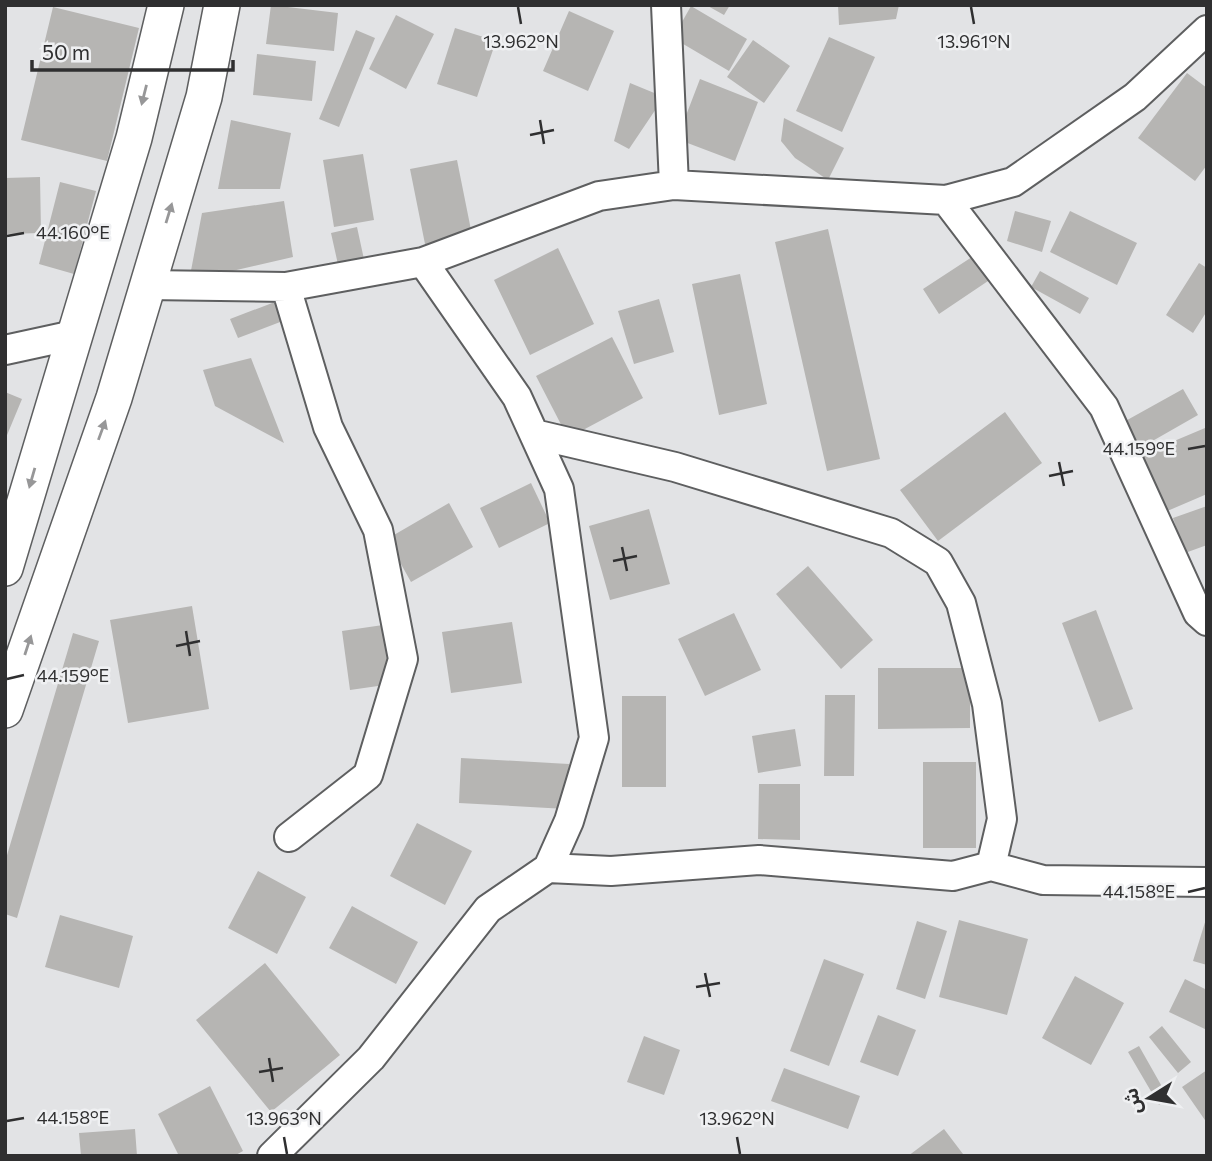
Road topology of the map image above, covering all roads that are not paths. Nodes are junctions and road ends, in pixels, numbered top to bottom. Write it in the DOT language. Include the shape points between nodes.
graph roads {
  1 [pos="166,5"];
  2 [pos="222,5"];
  3 [pos="666,5"];
  4 [pos="1207,30"];
  5 [pos="674,185"];
  6 [pos="946,200"];
  7 [pos="423,262"];
  8 [pos="147,285"];
  9 [pos="286,287"];
  10 [pos="74,335"];
  11 [pos="5,350"];
  12 [pos="534,434"];
  13 [pos="5,568"];
  14 [pos="1207,621"];
  15 [pos="5,710"];
  16 [pos="289,837"];
  17 [pos="991,866"];
  18 [pos="548,868"];
  19 [pos="1207,882"];
  20 [pos="272,1156"];
  1 -- 10 [label="street, one-way" via="134,138"];
  8 -- 2 [label="street, one-way" via="204,97"];
  3 -- 5 [label="street"];
  4 -- 6 [label="street" via="1135,97 1013,182"];
  5 -- 6 [label="street"];
  5 -- 7 [label="street" via="599,196"];
  6 -- 14 [label="street" via="1104,407 1198,613"];
  7 -- 9 [label="street"];
  7 -- 12 [label="street" via="517,397"];
  8 -- 9 [label="street"];
  15 -- 8 [label="street, one-way" via="114,398"];
  9 -- 16 [label="street" via="328,427 378,530 403,659 368,775"];
  10 -- 11 [label="street"];
  10 -- 13 [label="street, one-way"];
  12 -- 17 [label="street" via="675,467 891,533 938,562 961,603 987,704 1003,819"];
  12 -- 18 [label="street" via="559,489 594,738 569,821"];
  17 -- 18 [label="street" via="953,876 759,860 611,871"];
  17 -- 19 [label="street" via="1043,880"];
  18 -- 20 [label="street" via="488,909 371,1058"];
}
